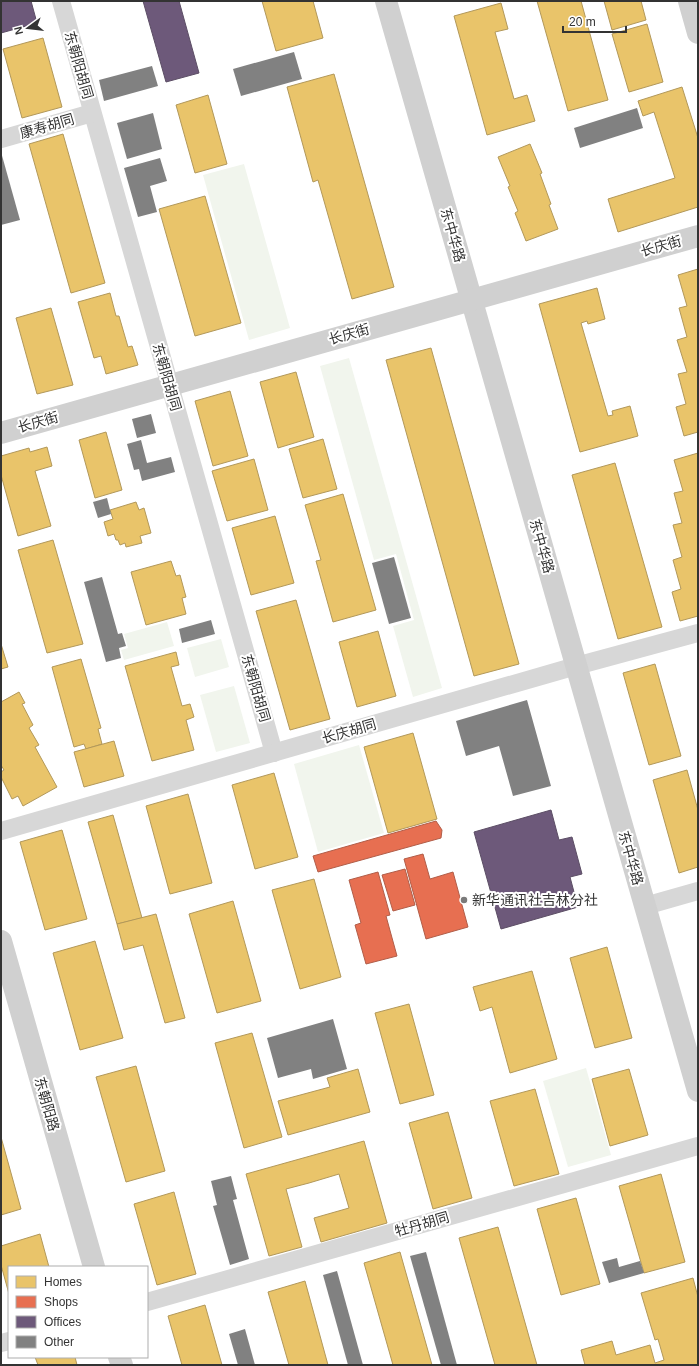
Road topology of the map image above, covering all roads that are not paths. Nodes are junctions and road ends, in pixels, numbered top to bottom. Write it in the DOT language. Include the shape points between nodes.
graph roads {
  1 [pos="61,1"];
  2 [pos="386,1"];
  3 [pos="689,1"];
  4 [pos="698,33"];
  5 [pos="92,113"];
  6 [pos="1,139"];
  7 [pos="698,236"];
  8 [pos="471,299"];
  9 [pos="170,385"];
  10 [pos="1,433"];
  11 [pos="698,633"];
  12 [pos="576,666"];
  13 [pos="274,753"];
  14 [pos="1,831"];
  15 [pos="698,890"];
  16 [pos="645,906"];
  17 [pos="1,942"];
  18 [pos="698,1091"];
  19 [pos="698,1146"];
  20 [pos="94,1266"];
  21 [pos="148,1302"];
  1 -- 5 [label="street, 东朝阳胡同"];
  2 -- 8 [label="street, 东中华路"];
  3 -- 4 [label="street"];
  5 -- 6 [label="street, 康寿胡同"];
  5 -- 9 [label="street, 东朝阳胡同"];
  7 -- 8 [label="street, 长庆街"];
  8 -- 9 [label="street, 长庆街"];
  8 -- 12 [label="street, 东中华路"];
  9 -- 10 [label="street, 长庆街"];
  9 -- 13 [label="street, 东朝阳胡同"];
  11 -- 12 [label="street, 长庆胡同"];
  12 -- 13 [label="street, 长庆胡同"];
  12 -- 16 [label="street, 东中华路"];
  13 -- 14 [label="street, 长庆胡同"];
  15 -- 16 [label="street"];
  16 -- 18 [label="street, 东中华路"];
  17 -- 20 [label="street, 东朝阳路"];
  19 -- 21 [label="street, 牡丹胡同"];
}
